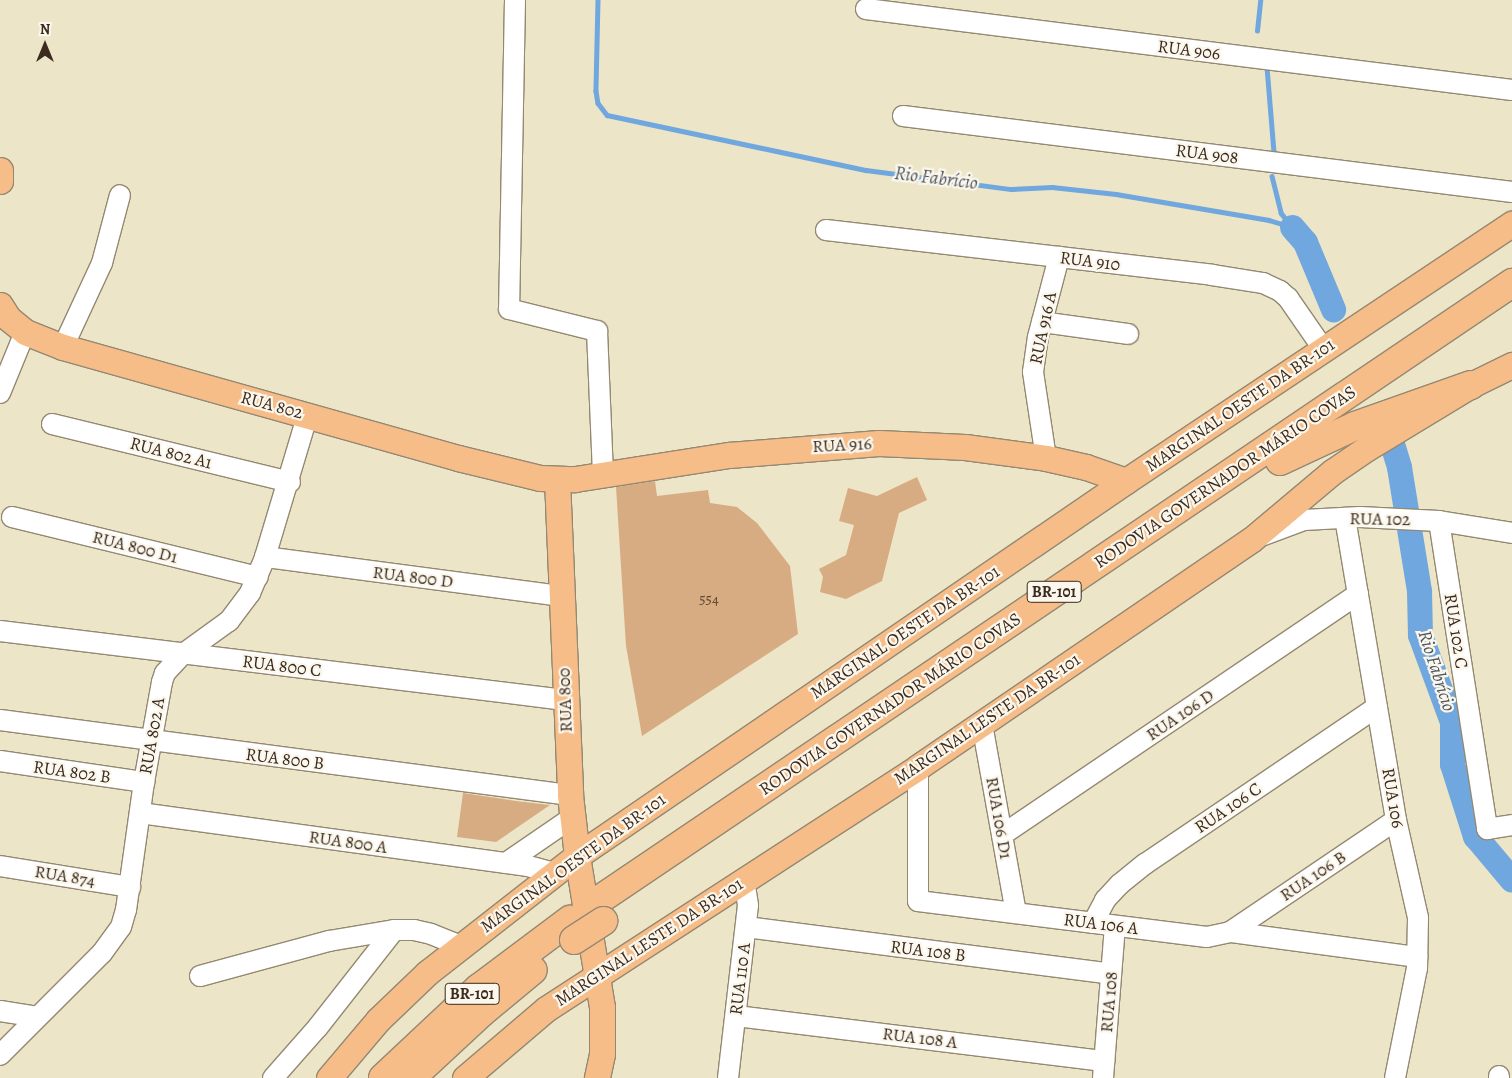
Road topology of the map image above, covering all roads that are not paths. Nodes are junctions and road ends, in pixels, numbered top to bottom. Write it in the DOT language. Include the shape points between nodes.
graph roads {
  1 [pos="515,0"];
  2 [pos="866,9"];
  3 [pos="1512,90"];
  4 [pos="903,116"];
  5 [pos="0,170"];
  6 [pos="0,181"];
  7 [pos="1512,192"];
  8 [pos="120,195"];
  9 [pos="1512,224"];
  10 [pos="826,230"];
  11 [pos="1058,257"];
  12 [pos="1512,283"];
  13 [pos="0,305"];
  14 [pos="1512,306"];
  15 [pos="1042,322"];
  16 [pos="25,332"];
  17 [pos="1128,334"];
  18 [pos="63,347"];
  19 [pos="1324,350"];
  20 [pos="1512,365"];
  21 [pos="1471,385"];
  22 [pos="0,393"];
  23 [pos="308,414"];
  24 [pos="52,424"];
  25 [pos="1046,458"];
  26 [pos="1280,461"];
  27 [pos="603,475"];
  28 [pos="557,479"];
  29 [pos="1126,481"];
  30 [pos="290,482"];
  31 [pos="12,517"];
  32 [pos="1345,518"];
  33 [pos="1439,522"];
  34 [pos="1512,533"];
  35 [pos="1251,540"];
  36 [pos="265,557"];
  37 [pos="258,577"];
  38 [pos="1358,594"];
  39 [pos="561,596"];
  40 [pos="0,630"];
  41 [pos="183,654"];
  42 [pos="565,700"];
  43 [pos="1377,707"];
  44 [pos="0,720"];
  45 [pos="982,724"];
  46 [pos="152,742"];
  47 [pos="0,761"];
  48 [pos="918,766"];
  49 [pos="144,782"];
  50 [pos="572,806"];
  51 [pos="140,813"];
  52 [pos="1396,820"];
  53 [pos="1512,825"];
  54 [pos="1002,835"];
  55 [pos="604,838"];
  56 [pos="577,856"];
  57 [pos="506,863"];
  58 [pos="0,866"];
  59 [pos="555,873"];
  60 [pos="744,880"];
  61 [pos="130,887"];
  62 [pos="1016,913"];
  63 [pos="586,916"];
  64 [pos="1093,923"];
  65 [pos="1115,926"];
  66 [pos="746,928"];
  67 [pos="394,930"];
  68 [pos="1230,932"];
  69 [pos="460,946"];
  70 [pos="1418,958"];
  71 [pos="598,974"];
  72 [pos="1111,974"];
  73 [pos="200,976"];
  74 [pos="0,1011"];
  75 [pos="736,1016"];
  76 [pos="38,1017"];
  77 [pos="0,1055"];
  78 [pos="1103,1069"];
  79 [pos="274,1078"];
  80 [pos="329,1078"];
  81 [pos="383,1078"];
  82 [pos="411,1078"];
  83 [pos="465,1078"];
  84 [pos="597,1078"];
  85 [pos="728,1078"];
  86 [pos="1395,1078"];
  1 -- 27 [label="street" via="509,308 597,331"];
  2 -- 3 [label="street, RUA 906"];
  4 -- 7 [label="street, RUA 908"];
  5 -- 6 [label="main road"];
  8 -- 18 [label="street" via="102,263"];
  9 -- 19 [label="main road, MARGINAL OESTE DA BR-101"];
  10 -- 11 [label="street, RUA 910"];
  11 -- 15 [label="street, RUA 916 A"];
  11 -- 19 [label="street, RUA 910" via="1262,283 1288,298"];
  12 -- 63 [label="highway, RODOVIA GOVERNADOR MÁRIO COVAS / BR-101"];
  13 -- 16 [label="main road, RUA 802" via="8,318"];
  14 -- 26 [label="highway, RODOVIA GOVERNADOR MÁRIO COVAS / BR-101"];
  15 -- 17 [label="street"];
  15 -- 25 [label="street, RUA 916 A" via="1033,372"];
  16 -- 18 [label="main road, RUA 802"];
  16 -- 22 [label="street"];
  18 -- 23 [label="main road, RUA 802"];
  19 -- 29 [label="main road, MARGINAL OESTE DA BR-101"];
  20 -- 21 [label="main road, MARGINAL LESTE DA BR-101"];
  21 -- 26 [label="highway" via="1355,426"];
  21 -- 35 [label="main road, MARGINAL LESTE DA BR-101" via="1332,472"];
  23 -- 28 [label="main road, RUA 802" via="488,466"];
  23 -- 30 [label="street, RUA 802 A"];
  24 -- 30 [label="street, RUA 802 A1"];
  25 -- 27 [label="main road, RUA 916" via="956,447 879,443 729,455"];
  25 -- 29 [label="main road, RUA 916"];
  26 -- 63 [label="highway, RODOVIA GOVERNADOR MÁRIO COVAS / BR-101"];
  27 -- 28 [label="main road, RUA 916"];
  28 -- 39 [label="main road, RUA 800"];
  29 -- 55 [label="main road, MARGINAL OESTE DA BR-101"];
  30 -- 36 [label="street, RUA 802 A"];
  31 -- 37 [label="street, RUA 800 D1"];
  32 -- 33 [label="street, RUA 102" via="1394,517"];
  32 -- 35 [label="street, RUA 102" via="1304,520"];
  32 -- 38 [label="street, RUA 106"];
  33 -- 34 [label="street, RUA 102"];
  33 -- 53 [label="street, RUA 102 C" via="1487,829"];
  35 -- 45 [label="main road, MARGINAL LESTE DA BR-101"];
  36 -- 37 [label="street, RUA 802 A"];
  36 -- 39 [label="street, RUA 800 D"];
  37 -- 41 [label="street, RUA 802 A" via="229,621"];
  38 -- 43 [label="street, RUA 106"];
  38 -- 54 [label="street, RUA 106 D"];
  39 -- 42 [label="main road, RUA 800"];
  40 -- 41 [label="street, RUA 800 C"];
  41 -- 42 [label="street, RUA 800 C"];
  41 -- 46 [label="street, RUA 802 A" via="165,673"];
  42 -- 50 [label="main road, RUA 800"];
  43 -- 52 [label="street, RUA 106"];
  43 -- 64 [label="street, RUA 106 C" via="1145,864 1120,884"];
  44 -- 46 [label="street, RUA 800 B"];
  45 -- 48 [label="main road, MARGINAL LESTE DA BR-101"];
  45 -- 54 [label="street, RUA 106 D1"];
  46 -- 49 [label="street, RUA 802 A"];
  46 -- 50 [label="street, RUA 800 B"];
  47 -- 49 [label="street, RUA 802 B"];
  48 -- 60 [label="main road, MARGINAL LESTE DA BR-101"];
  48 -- 62 [label="street, RUA 106 A" via="918,901"];
  49 -- 51 [label="street, RUA 802 A"];
  50 -- 55 [label="main road" via="587,830"];
  50 -- 56 [label="main road, RUA 800"];
  50 -- 57 [label="street"];
  51 -- 57 [label="street, RUA 800 A"];
  51 -- 61 [label="street, RUA 802 A"];
  52 -- 68 [label="street, RUA 106 B"];
  52 -- 70 [label="street, RUA 106" via="1418,918"];
  54 -- 62 [label="street, RUA 106 D1"];
  55 -- 56 [label="main road, MARGINAL OESTE DA BR-101"];
  55 -- 63 [label="main road" via="588,873"];
  56 -- 59 [label="main road, MARGINAL OESTE DA BR-101"];
  56 -- 63 [label="main road, RUA 800"];
  57 -- 59 [label="street, RUA 800 A"];
  58 -- 61 [label="street, RUA 874"];
  59 -- 63 [label="main road" via="574,883"];
  59 -- 69 [label="main road, MARGINAL OESTE DA BR-101"];
  60 -- 66 [label="street, RUA 110 A" via="748,905"];
  60 -- 71 [label="main road, MARGINAL LESTE DA BR-101"];
  61 -- 76 [label="street, RUA 802 A" via="124,917 116,935"];
  62 -- 64 [label="street, RUA 106 A"];
  63 -- 71 [label="main road, RUA 800"];
  63 -- 81 [label="highway, RODOVIA GOVERNADOR MÁRIO COVAS / BR-101" via="479,988"];
  63 -- 82 [label="highway, RODOVIA GOVERNADOR MÁRIO COVAS / BR-101"];
  64 -- 65 [label="street, RUA 106 A"];
  65 -- 68 [label="street, RUA 106 A" via="1207,937"];
  65 -- 72 [label="street, RUA 108"];
  66 -- 72 [label="street, RUA 108 B"];
  66 -- 75 [label="street, RUA 110 A"];
  67 -- 69 [label="street" via="431,934"];
  67 -- 73 [label="street" via="329,941"];
  67 -- 79 [label="street"];
  68 -- 70 [label="street, RUA 106 A"];
  69 -- 80 [label="main road, MARGINAL OESTE DA BR-101" via="397,1001"];
  70 -- 86 [label="street, RUA 106"];
  71 -- 83 [label="main road, MARGINAL LESTE DA BR-101" via="519,1030"];
  71 -- 84 [label="main road, RUA 800" via="603,1023"];
  72 -- 78 [label="street, RUA 108"];
  74 -- 76 [label="street"];
  75 -- 78 [label="street, RUA 108 A"];
  75 -- 85 [label="street, RUA 110 A"];
  76 -- 77 [label="street, RUA 802 A"];
}
